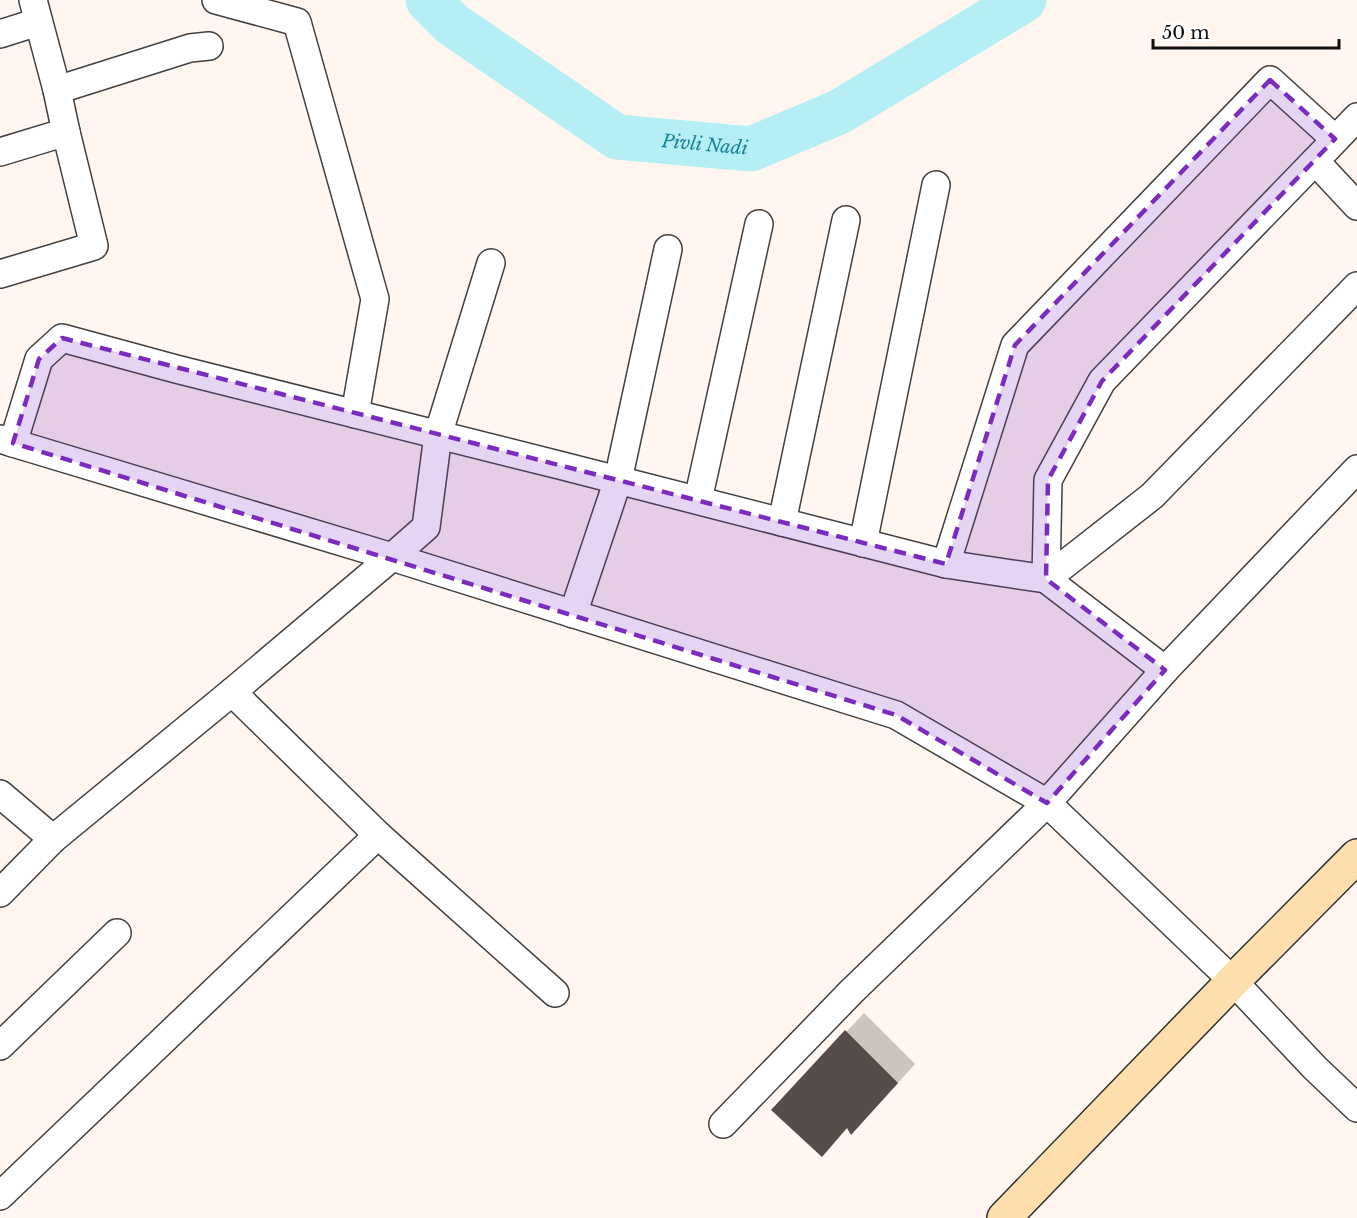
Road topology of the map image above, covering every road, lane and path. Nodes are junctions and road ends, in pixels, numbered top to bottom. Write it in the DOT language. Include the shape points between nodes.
graph roads {
  1 [pos="216,0"];
  2 [pos="35,11"];
  3 [pos="0,34"];
  4 [pos="209,46"];
  5 [pos="57,90"];
  6 [pos="1357,117"];
  7 [pos="66,132"];
  8 [pos="1335,139"];
  9 [pos="0,152"];
  10 [pos="1315,161"];
  11 [pos="936,184"];
  12 [pos="1357,206"];
  13 [pos="846,220"];
  14 [pos="759,224"];
  15 [pos="668,249"];
  16 [pos="491,263"];
  17 [pos="0,274"];
  18 [pos="1357,286"];
  19 [pos="355,414"];
  20 [pos="438,435"];
  21 [pos="7,441"];
  22 [pos="1357,469"];
  23 [pos="618,480"];
  24 [pos="698,501"];
  25 [pos="782,522"];
  26 [pos="863,543"];
  27 [pos="392,558"];
  28 [pos="946,564"];
  29 [pos="1046,579"];
  30 [pos="573,614"];
  31 [pos="1165,670"];
  32 [pos="232,692"];
  33 [pos="0,794"];
  34 [pos="1047,803"];
  35 [pos="378,836"];
  36 [pos="53,839"];
  37 [pos="1357,856"];
  38 [pos="0,893"];
  39 [pos="117,933"];
  40 [pos="1233,981"];
  41 [pos="555,993"];
  42 [pos="0,1046"];
  43 [pos="1357,1108"];
  44 [pos="723,1124"];
  45 [pos="0,1196"];
  46 [pos="1004,1218"];
  1 -- 19 [label="street" via="297,22 375,299"];
  2 -- 3 [label="street"];
  2 -- 5 [label="street"];
  4 -- 5 [label="street" via="190,48"];
  5 -- 7 [label="street"];
  6 -- 8 [label="street"];
  7 -- 9 [label="street"];
  7 -- 17 [label="street" via="94,246"];
  8 -- 10 [label="street"];
  8 -- 28 [label="street" via="1270,80 1016,345"];
  10 -- 12 [label="street"];
  10 -- 29 [label="street" via="1102,381 1048,480"];
  11 -- 26 [label="street"];
  13 -- 25 [label="street"];
  14 -- 24 [label="street"];
  15 -- 23 [label="street"];
  16 -- 20 [label="street"];
  18 -- 29 [label="street" via="1152,496"];
  19 -- 20 [label="street"];
  19 -- 21 [label="street" via="62,338 39,359"];
  20 -- 23 [label="street"];
  20 -- 27 [label="street" via="426,527"];
  21 -- 27 [label="street"];
  22 -- 31 [label="street"];
  23 -- 24 [label="street"];
  23 -- 30 [label="street"];
  24 -- 25 [label="street"];
  25 -- 26 [label="street"];
  26 -- 28 [label="street"];
  27 -- 30 [label="street"];
  27 -- 32 [label="street"];
  28 -- 29 [label="street"];
  29 -- 31 [label="street"];
  30 -- 34 [label="street" via="896,715"];
  31 -- 34 [label="street"];
  32 -- 35 [label="street"];
  32 -- 36 [label="street"];
  33 -- 36 [label="street"];
  34 -- 40 [label="street"];
  34 -- 44 [label="street" via="852,991"];
  35 -- 41 [label="street"];
  35 -- 45 [label="street"];
  36 -- 38 [label="street"];
  37 -- 40 [label="street"];
  39 -- 42 [label="street"];
  40 -- 43 [label="street"];
  40 -- 46 [label="street"];
}
